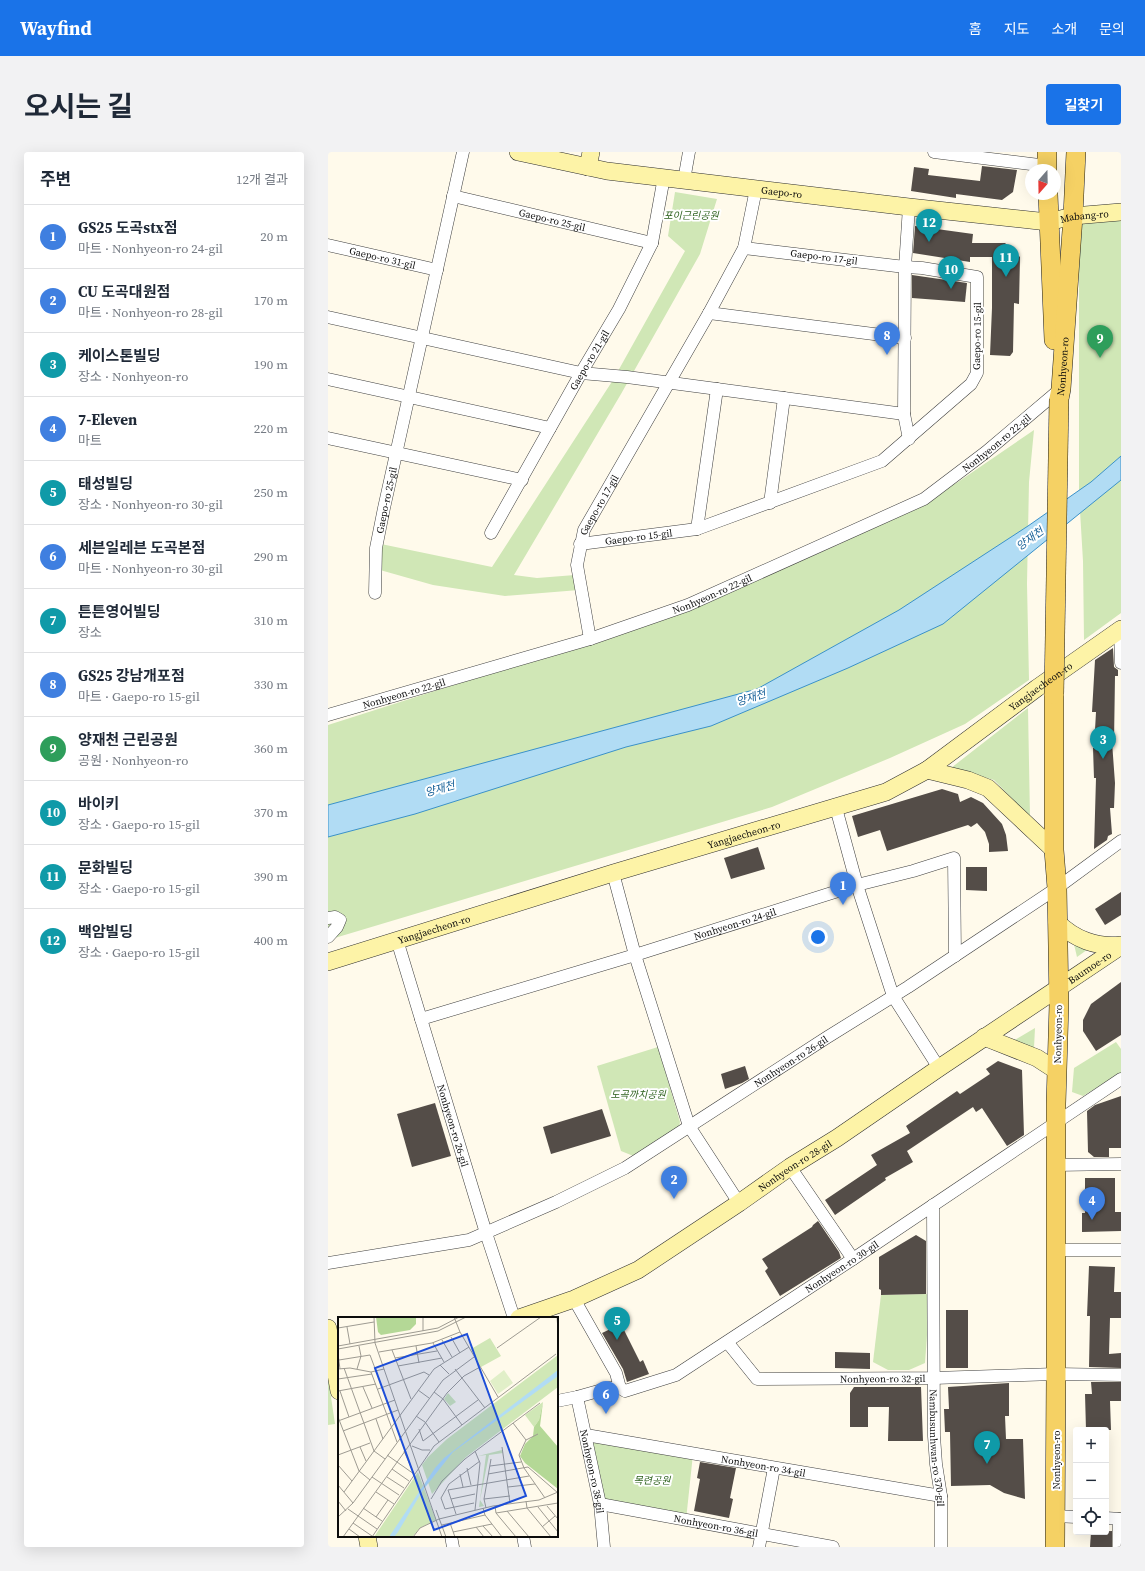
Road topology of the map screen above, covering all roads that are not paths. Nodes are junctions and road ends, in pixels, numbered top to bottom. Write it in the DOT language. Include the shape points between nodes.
graph roads {
  1 [pos="463,152"];
  2 [pos="518,152"];
  3 [pos="689,152"];
  4 [pos="934,152"];
  5 [pos="1076,152"];
  6 [pos="979,155"];
  7 [pos="590,160"];
  8 [pos="1047,163"];
  9 [pos="664,177"];
  10 [pos="684,180"];
  11 [pos="756,189"];
  12 [pos="453,196"];
  13 [pos="1048,200"];
  14 [pos="909,208"];
  15 [pos="1121,212"];
  16 [pos="1073,216"];
  17 [pos="1048,222"];
  18 [pos="652,243"];
  19 [pos="328,245"];
  20 [pos="744,248"];
  21 [pos="905,267"];
  22 [pos="437,270"];
  23 [pos="709,314"];
  24 [pos="328,317"];
  25 [pos="422,337"];
  26 [pos="905,338"];
  27 [pos="581,372"];
  28 [pos="328,379"];
  29 [pos="669,383"];
  30 [pos="717,389"];
  31 [pos="1058,396"];
  32 [pos="408,398"];
  33 [pos="784,398"];
  34 [pos="904,414"];
  35 [pos="550,428"];
  36 [pos="328,438"];
  37 [pos="909,439"];
  38 [pos="395,452"];
  39 [pos="522,480"];
  40 [pos="770,503"];
  41 [pos="697,529"];
  42 [pos="491,533"];
  43 [pos="580,544"];
  44 [pos="375,593"];
  45 [pos="1121,630"];
  46 [pos="590,639"];
  47 [pos="1121,663"];
  48 [pos="328,715"];
  49 [pos="927,770"];
  50 [pos="836,808"];
  51 [pos="1121,841"];
  52 [pos="1054,850"];
  53 [pos="613,873"];
  54 [pos="857,885"];
  55 [pos="1057,888"];
  56 [pos="328,918"];
  57 [pos="1057,922"];
  58 [pos="328,937"];
  59 [pos="397,940"];
  60 [pos="1121,946"];
  61 [pos="636,955"];
  62 [pos="955,956"];
  63 [pos="328,962"];
  64 [pos="1058,988"];
  65 [pos="893,996"];
  66 [pos="421,1018"];
  67 [pos="984,1037"];
  68 [pos="939,1068"];
  69 [pos="1057,1071"];
  70 [pos="1121,1079"];
  71 [pos="1056,1123"];
  72 [pos="689,1126"];
  73 [pos="1121,1164"];
  74 [pos="1056,1165"];
  75 [pos="790,1167"];
  76 [pos="739,1203"];
  77 [pos="933,1205"];
  78 [pos="486,1232"];
  79 [pos="1056,1250"];
  80 [pos="1121,1250"];
  81 [pos="853,1259"];
  82 [pos="328,1263"];
  83 [pos="574,1299"];
  84 [pos="514,1317"];
  85 [pos="522,1317"];
  86 [pos="328,1328"];
  87 [pos="728,1342"];
  88 [pos="336,1356"];
  89 [pos="1056,1374"];
  90 [pos="1121,1375"];
  91 [pos="934,1378"];
  92 [pos="338,1379"];
  93 [pos="620,1388"];
  94 [pos="577,1397"];
  95 [pos="558,1401"];
  96 [pos="586,1435"];
  97 [pos="774,1468"];
  98 [pos="941,1496"];
  99 [pos="600,1504"];
  100 [pos="1056,1516"];
  101 [pos="1073,1517"];
  102 [pos="1109,1518"];
  103 [pos="1120,1519"];
  104 [pos="761,1534"];
  105 [pos="367,1537"];
  106 [pos="452,1537"];
  107 [pos="523,1537"];
  108 [pos="370,1547"];
  109 [pos="453,1547"];
  110 [pos="525,1547"];
  111 [pos="604,1547"];
  112 [pos="759,1547"];
  113 [pos="833,1547"];
  114 [pos="941,1547"];
  115 [pos="1055,1547"];
  116 [pos="1119,1547"];
  1 -- 12 [label="street, Gaepo-ro 25-gil"];
  2 -- 7 [label="street, Gaepo-ro"];
  3 -- 10 [label="street"];
  4 -- 6 [label="street"];
  5 -- 16 [label="main road, Nonhyeon-ro"];
  6 -- 8 [label="street"];
  7 -- 9 [label="street, Gaepo-ro" via="607,171"];
  9 -- 10 [label="street, Gaepo-ro"];
  9 -- 18 [label="street, Gaepo-ro 21-gil"];
  10 -- 11 [label="street, Gaepo-ro"];
  11 -- 14 [label="street, Gaepo-ro"];
  11 -- 20 [label="street, Gaepo-ro 17-gil"];
  12 -- 18 [label="street, Gaepo-ro 25-gil"];
  12 -- 22 [label="street, Gaepo-ro 25-gil"];
  13 -- 17 [label="main road, Nonhyeon-ro"];
  14 -- 17 [label="street, Gaepo-ro"];
  14 -- 21 [label="street"];
  15 -- 16 [label="street, Mabang-ro"];
  16 -- 17 [label="street, Mabang-ro"];
  16 -- 31 [label="main road, Nonhyeon-ro" via="1061,389"];
  17 -- 31 [label="main road, Nonhyeon-ro"];
  18 -- 27 [label="street, Gaepo-ro 21-gil" via="619,309"];
  19 -- 22 [label="street, Gaepo-ro 31-gil"];
  20 -- 21 [label="street, Gaepo-ro 17-gil"];
  20 -- 23 [label="street, Gaepo-ro 17-gil"];
  21 -- 26 [label="street"];
  21 -- 37 [label="street, Gaepo-ro 15-gil" via="977,277 977,373 971,384"];
  22 -- 25 [label="street, Gaepo-ro 25-gil"];
  23 -- 26 [label="street"];
  23 -- 29 [label="street, Gaepo-ro 17-gil"];
  24 -- 25 [label="street"];
  25 -- 27 [label="street"];
  25 -- 32 [label="street, Gaepo-ro 25-gil"];
  26 -- 34 [label="street"];
  27 -- 29 [label="street"];
  27 -- 35 [label="street, Gaepo-ro 21-gil"];
  28 -- 32 [label="street"];
  29 -- 30 [label="street"];
  29 -- 43 [label="street, Gaepo-ro 17-gil" via="584,530"];
  30 -- 33 [label="street"];
  30 -- 41 [label="street"];
  31 -- 46 [label="street, Nonhyeon-ro 22-gil" via="924,499 688,605"];
  31 -- 52 [label="main road, Nonhyeon-ro, bridge"];
  32 -- 35 [label="street"];
  32 -- 38 [label="street, Gaepo-ro 25-gil"];
  33 -- 34 [label="street"];
  33 -- 40 [label="street"];
  34 -- 37 [label="street"];
  35 -- 39 [label="street, Gaepo-ro 21-gil"];
  36 -- 38 [label="street"];
  37 -- 40 [label="street, Gaepo-ro 15-gil" via="882,461"];
  38 -- 39 [label="street, Gaepo-ro 25-gil"];
  38 -- 44 [label="street, Gaepo-ro 25-gil" via="376,548"];
  39 -- 42 [label="street, Gaepo-ro 21-gil"];
  40 -- 41 [label="street, Gaepo-ro 15-gil"];
  41 -- 43 [label="street, Gaepo-ro 15-gil"];
  43 -- 46 [label="street, Gaepo-ro 17-gil" via="576,565"];
  45 -- 47 [label="street"];
  45 -- 49 [label="street, Yangjaecheon-ro" via="1037,688"];
  46 -- 48 [label="street, Nonhyeon-ro 22-gil"];
  49 -- 50 [label="street, Yangjaecheon-ro" via="886,792"];
  49 -- 52 [label="street" via="968,780 988,788"];
  50 -- 53 [label="street, Yangjaecheon-ro"];
  50 -- 54 [label="street"];
  51 -- 55 [label="street, Nonhyeon-ro 26-gil"];
  52 -- 55 [label="main road, Nonhyeon-ro"];
  53 -- 59 [label="street, Yangjaecheon-ro"];
  53 -- 61 [label="street"];
  54 -- 61 [label="street, Nonhyeon-ro 24-gil"];
  54 -- 62 [label="street, Nonhyeon-ro 24-gil" via="954,858"];
  54 -- 65 [label="street"];
  55 -- 57 [label="main road, Nonhyeon-ro"];
  55 -- 62 [label="street, Nonhyeon-ro 26-gil"];
  56 -- 58 [label="street" via="335,917 340,920"];
  57 -- 60 [label="street" via="1078,938 1098,944"];
  57 -- 64 [label="main road, Nonhyeon-ro"];
  59 -- 63 [label="street, Yangjaecheon-ro"];
  59 -- 66 [label="street, Nonhyeon-ro 26-gil"];
  60 -- 64 [label="street, Baumoe-ro"];
  61 -- 66 [label="street, Nonhyeon-ro 24-gil"];
  61 -- 72 [label="street"];
  62 -- 65 [label="street, Nonhyeon-ro 26-gil"];
  64 -- 67 [label="street, Nonhyeon-ro 28-gil"];
  64 -- 69 [label="main road, Nonhyeon-ro"];
  65 -- 68 [label="street"];
  65 -- 72 [label="street, Nonhyeon-ro 26-gil"];
  66 -- 78 [label="street, Nonhyeon-ro 26-gil"];
  67 -- 68 [label="street, Nonhyeon-ro 28-gil"];
  67 -- 69 [label="street" via="1038,1058"];
  68 -- 75 [label="street, Nonhyeon-ro 28-gil"];
  69 -- 71 [label="main road, Nonhyeon-ro"];
  70 -- 71 [label="street, Nonhyeon-ro 30-gil"];
  71 -- 74 [label="main road, Nonhyeon-ro"];
  71 -- 77 [label="street, Nonhyeon-ro 30-gil"];
  72 -- 76 [label="street"];
  72 -- 78 [label="street, Nonhyeon-ro 26-gil" via="625,1168 556,1202"];
  73 -- 74 [label="street"];
  74 -- 79 [label="main road, Nonhyeon-ro"];
  75 -- 76 [label="street, Nonhyeon-ro 28-gil"];
  75 -- 81 [label="street"];
  76 -- 83 [label="street, Nonhyeon-ro 28-gil" via="638,1270"];
  77 -- 81 [label="street, Nonhyeon-ro 30-gil"];
  77 -- 91 [label="street, Nambusunhwan-ro 370-gil"];
  78 -- 82 [label="street, Nonhyeon-ro 26-gil" via="469,1240"];
  78 -- 84 [label="street"];
  79 -- 80 [label="street"];
  79 -- 89 [label="main road, Nonhyeon-ro"];
  81 -- 87 [label="street, Nonhyeon-ro 30-gil"];
  83 -- 85 [label="street, Nonhyeon-ro 28-gil"];
  83 -- 93 [label="street" via="616,1373"];
  86 -- 88 [label="street"];
  87 -- 91 [label="street, Nonhyeon-ro 32-gil" via="757,1379"];
  87 -- 93 [label="street, Nonhyeon-ro 30-gil" via="676,1375 625,1391"];
  88 -- 92 [label="street"];
  89 -- 90 [label="street"];
  89 -- 91 [label="street, Nonhyeon-ro 32-gil"];
  89 -- 100 [label="main road, Nonhyeon-ro"];
  91 -- 98 [label="street, Nambusunhwan-ro 370-gil" via="935,1457"];
  93 -- 94 [label="street, Nonhyeon-ro 30-gil" via="609,1388"];
  94 -- 95 [label="street, Nonhyeon-ro 30-gil"];
  94 -- 96 [label="street, Nonhyeon-ro 38-gil"];
  96 -- 97 [label="street, Nonhyeon-ro 34-gil"];
  96 -- 99 [label="street, Nonhyeon-ro 38-gil"];
  97 -- 98 [label="street, Nonhyeon-ro 34-gil"];
  97 -- 104 [label="street"];
  98 -- 114 [label="street, Nambusunhwan-ro 370-gil"];
  99 -- 104 [label="street, Nonhyeon-ro 36-gil"];
  99 -- 111 [label="street, Nonhyeon-ro 38-gil"];
  100 -- 101 [label="street"];
  100 -- 115 [label="main road, Nonhyeon-ro"];
  102 -- 103 [label="street"];
  103 -- 116 [label="street"];
  104 -- 112 [label="street"];
  104 -- 113 [label="street, Nonhyeon-ro 36-gil"];
  105 -- 108 [label="street"];
  106 -- 109 [label="street"];
  107 -- 110 [label="street"];
}
